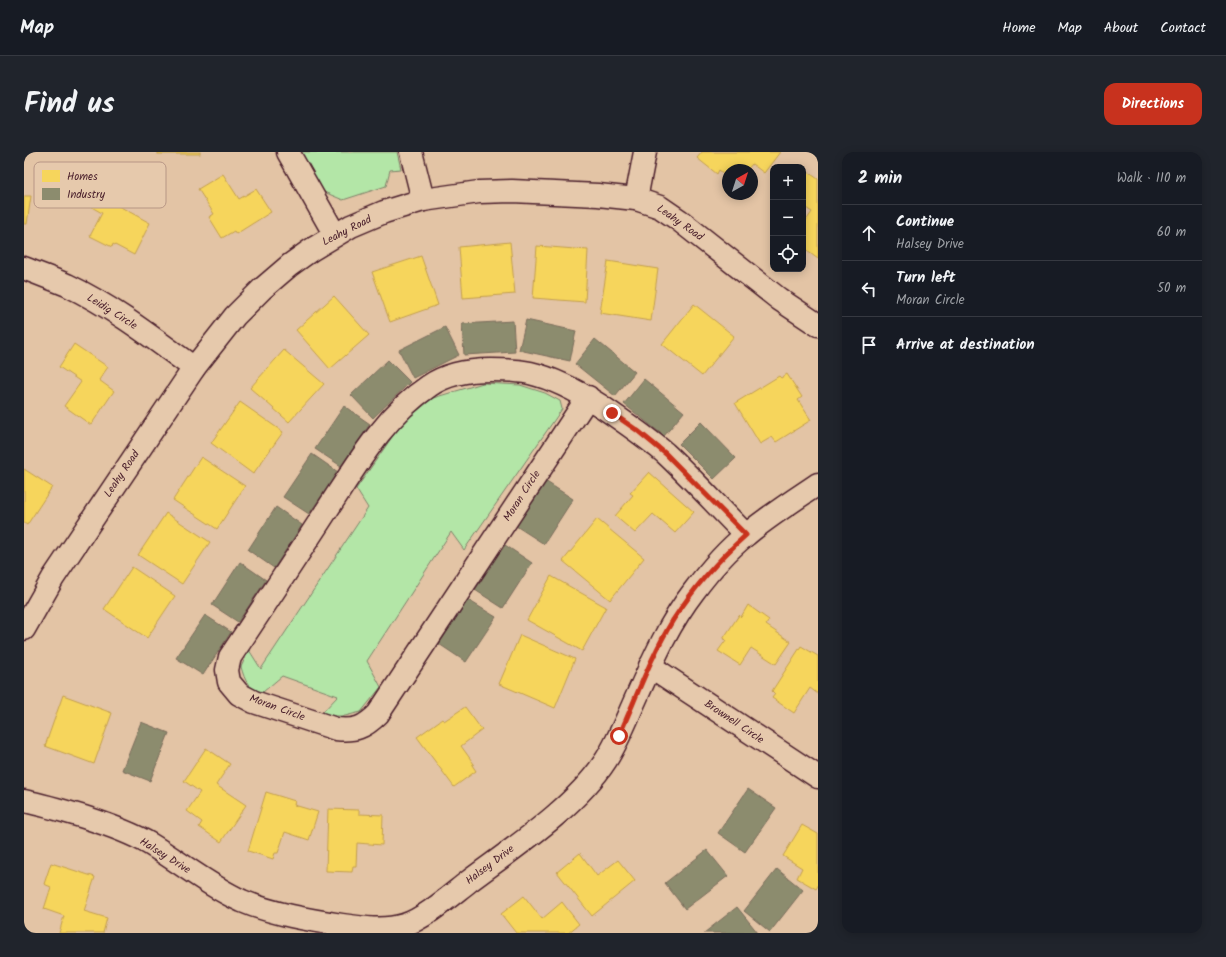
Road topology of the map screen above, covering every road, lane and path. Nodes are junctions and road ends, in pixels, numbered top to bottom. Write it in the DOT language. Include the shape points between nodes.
graph roads {
  1 [pos="288,152"];
  2 [pos="410,152"];
  3 [pos="645,152"];
  4 [pos="636,199"];
  5 [pos="423,200"];
  6 [pos="334,236"];
  7 [pos="24,268"];
  8 [pos="818,324"];
  9 [pos="194,368"];
  10 [pos="588,397"];
  11 [pos="818,484"];
  12 [pos="746,535"];
  13 [pos="24,629"];
  14 [pos="650,666"];
  15 [pos="818,777"];
  16 [pos="24,801"];
  17 [pos="388,931"];
  1 -- 6 [label="street"];
  2 -- 5 [label="street"];
  3 -- 4 [label="street"];
  4 -- 5 [label="street, Leahy Road" via="512,191 479,192"];
  4 -- 8 [label="street, Leahy Road" via="660,207 679,220 779,299"];
  5 -- 6 [label="street, Leahy Road" via="384,212"];
  6 -- 9 [label="street, Leahy Road" via="290,265 262,289 235,316"];
  7 -- 9 [label="street, Leidig Circle" via="66,285 101,304"];
  9 -- 13 [label="street, Leahy Road" via="53,578"];
  10 -- 10 [label="street, Moran Circle" via="556,381 530,373 477,370 453,375 430,385 407,403 385,426 360,461 230,657 227,670 229,682 239,694 254,702 336,729 347,730 369,723 382,708"];
  10 -- 12 [label="street, Moran Circle" via="638,431 666,454"];
  11 -- 12 [label="street, Halsey Drive"];
  12 -- 14 [label="street, Halsey Drive" via="719,561 694,591 673,621"];
  14 -- 15 [label="street, Brownell Circle"];
  14 -- 17 [label="street, Halsey Drive" via="605,761 568,804 426,913 406,925"];
  16 -- 17 [label="street, Halsey Drive" via="116,827 150,844 215,887 244,902 312,920"];
}
